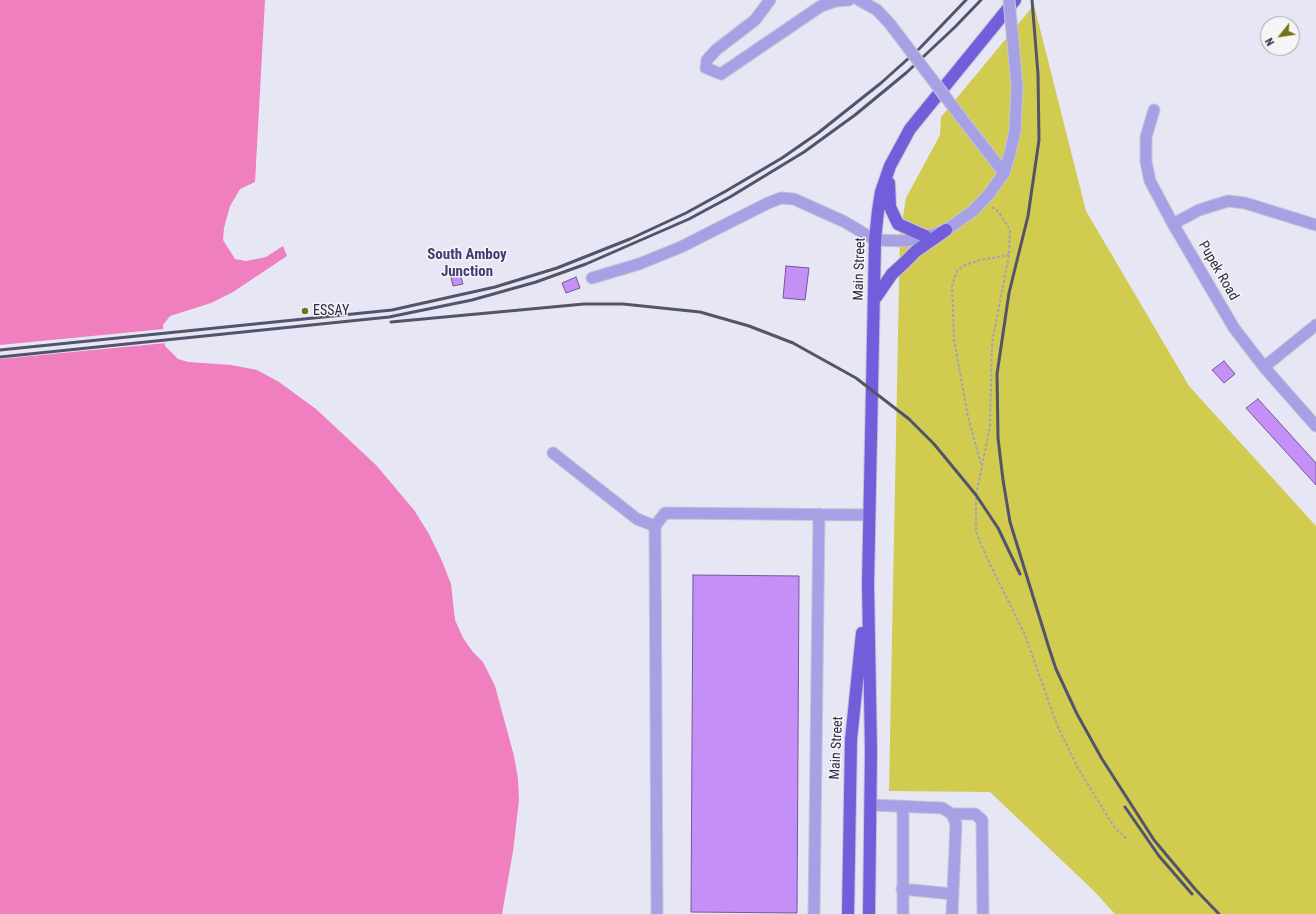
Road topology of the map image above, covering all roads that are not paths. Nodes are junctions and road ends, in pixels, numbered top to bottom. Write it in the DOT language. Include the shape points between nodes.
graph roads {
  1 [pos="770,0"];
  2 [pos="850,0"];
  3 [pos="859,0"];
  4 [pos="1009,0"];
  5 [pos="1015,0"];
  6 [pos="1154,110"];
  7 [pos="890,166"];
  8 [pos="1004,173"];
  9 [pos="1173,224"];
  10 [pos="1316,225"];
  11 [pos="946,230"];
  12 [pos="925,236"];
  13 [pos="875,240"];
  14 [pos="592,278"];
  15 [pos="874,300"];
  16 [pos="1316,325"];
  17 [pos="1264,367"];
  18 [pos="1316,426"];
  19 [pos="554,453"];
  20 [pos="819,514"];
  21 [pos="869,515"];
  22 [pos="655,526"];
  23 [pos="868,584"];
  24 [pos="871,805"];
  25 [pos="903,806"];
  26 [pos="952,814"];
  27 [pos="902,889"];
  28 [pos="953,894"];
  29 [pos="657,914"];
  30 [pos="814,914"];
  31 [pos="848,914"];
  32 [pos="869,914"];
  33 [pos="903,914"];
  34 [pos="952,914"];
  35 [pos="983,914"];
  1 -- 2 [label="street" via="755,20 716,50 707,60 706,68 721,74 820,6"];
  3 -- 8 [label="street, bridge" via="877,10 890,24"];
  4 -- 8 [label="street, bridge" via="1017,86 1015,131"];
  5 -- 7 [label="main road, Main Street" via="920,114"];
  6 -- 9 [label="street, Pupek Road" via="1146,138 1150,181"];
  7 -- 12 [label="main road" via="888,198 892,214 898,224"];
  7 -- 13 [label="main road, Main Street" via="881,192"];
  8 -- 11 [label="street" via="983,200 964,218"];
  9 -- 10 [label="street" via="1199,210 1228,201 1245,203"];
  9 -- 17 [label="street, Pupek Road" via="1234,328"];
  11 -- 12 [label="street"];
  11 -- 15 [label="main road" via="916,251 892,274"];
  12 -- 13 [label="street" via="904,240"];
  13 -- 14 [label="street" via="845,222 794,198 781,198 681,247 639,264"];
  13 -- 15 [label="main road, Main Street"];
  15 -- 21 [label="main road, Main Street"];
  16 -- 17 [label="street"];
  17 -- 18 [label="street, Pupek Road"];
  19 -- 22 [label="street" via="638,519"];
  20 -- 21 [label="street"];
  20 -- 22 [label="street" via="665,513"];
  20 -- 30 [label="street"];
  21 -- 23 [label="main road, Main Street"];
  22 -- 29 [label="street"];
  23 -- 24 [label="main road, Main Street"];
  23 -- 31 [label="main road, Main Street" via="851,740"];
  24 -- 25 [label="street"];
  24 -- 32 [label="main road, Main Street"];
  25 -- 26 [label="street" via="942,808"];
  25 -- 27 [label="street"];
  26 -- 28 [label="street" via="956,824"];
  26 -- 35 [label="street" via="975,814 982,820"];
  27 -- 28 [label="street"];
  27 -- 33 [label="street"];
  28 -- 34 [label="street"];
}
